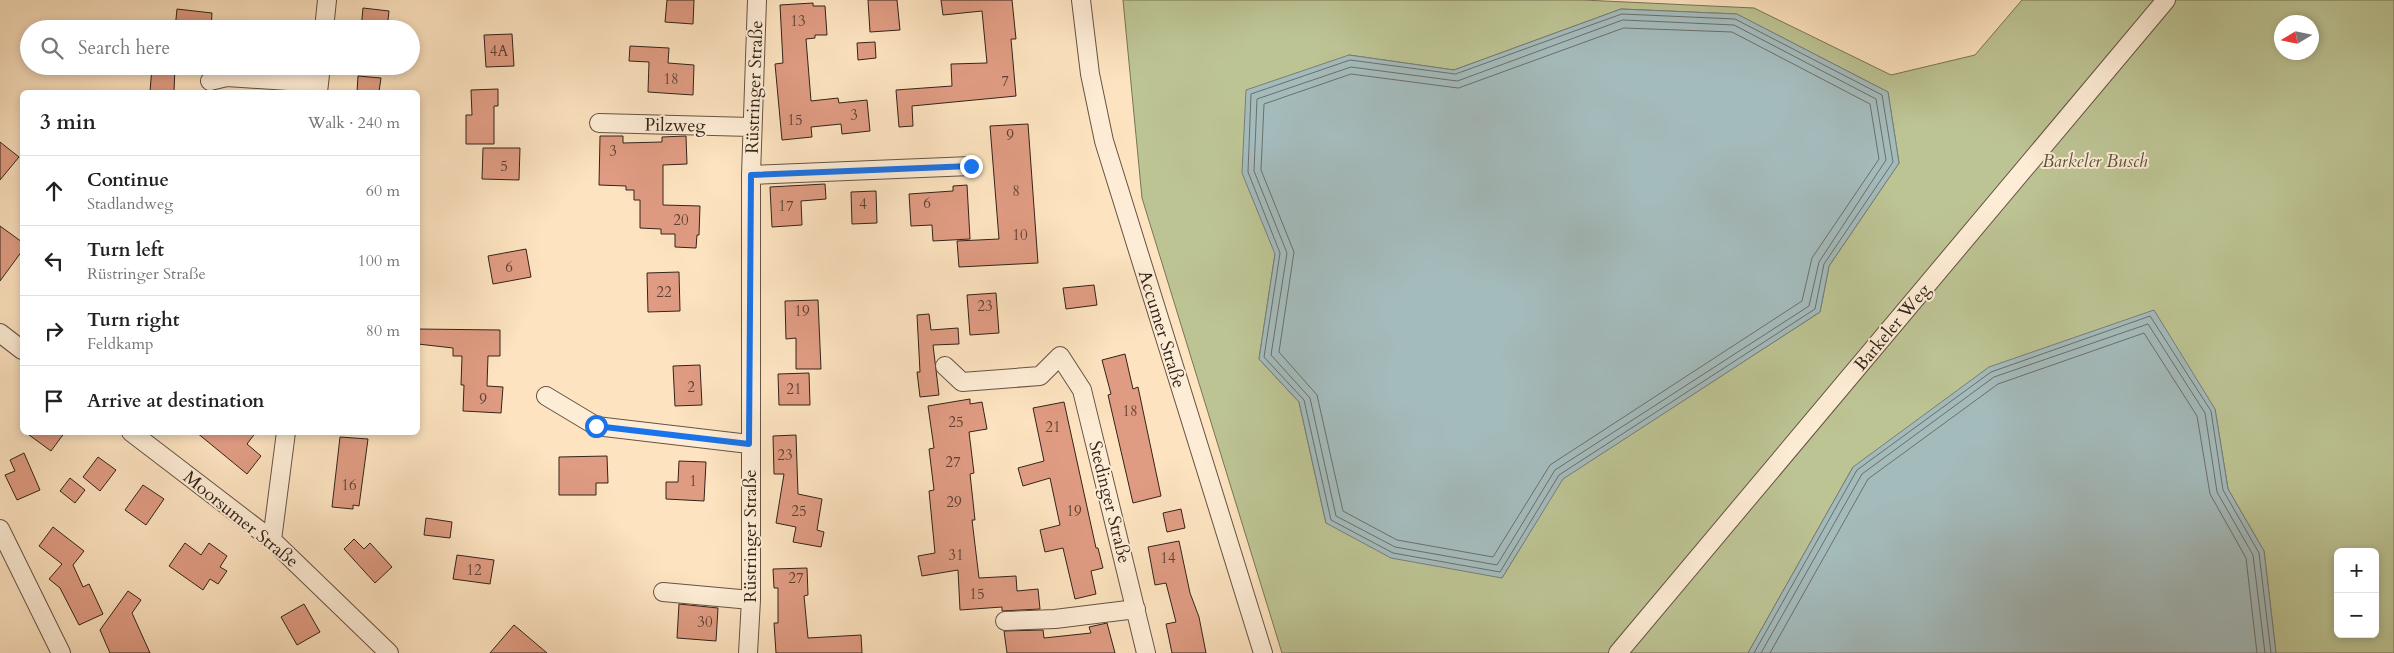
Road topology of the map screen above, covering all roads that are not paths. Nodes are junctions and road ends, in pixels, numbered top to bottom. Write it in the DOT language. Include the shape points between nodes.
graph roads {
  1 [pos="327,0"];
  2 [pos="757,0"];
  3 [pos="1082,0"];
  4 [pos="2166,0"];
  5 [pos="325,20"];
  6 [pos="210,81"];
  7 [pos="319,81"];
  8 [pos="599,123"];
  9 [pos="751,127"];
  10 [pos="971,166"];
  11 [pos="751,175"];
  12 [pos="0,333"];
  13 [pos="20,348"];
  14 [pos="945,366"];
  15 [pos="546,396"];
  16 [pos="135,435"];
  17 [pos="286,435"];
  18 [pos="749,444"];
  19 [pos="0,529"];
  20 [pos="272,540"];
  21 [pos="663,592"];
  22 [pos="750,600"];
  23 [pos="1136,609"];
  24 [pos="1005,621"];
  25 [pos="61,653"];
  26 [pos="389,653"];
  27 [pos="748,653"];
  28 [pos="1146,653"];
  29 [pos="1263,653"];
  30 [pos="1618,653"];
  1 -- 5 [label="street"];
  2 -- 9 [label="street, Rüstringer Straße"];
  3 -- 29 [label="street, Accumer Straße" via="1090,74 1104,141"];
  4 -- 30 [label="street, Barkeler Weg"];
  6 -- 7 [label="street" via="227,77"];
  8 -- 9 [label="street, Pilzweg"];
  9 -- 11 [label="street, Rüstringer Straße"];
  10 -- 11 [label="street"];
  11 -- 18 [label="street, Rüstringer Straße"];
  12 -- 13 [label="street"];
  14 -- 23 [label="street, Stedinger Straße" via="962,382 1040,376 1060,356 1082,390"];
  15 -- 18 [label="street" via="596,426"];
  16 -- 20 [label="street, Moorsumer Straße"];
  17 -- 20 [label="street"];
  18 -- 22 [label="street, Rüstringer Straße"];
  19 -- 25 [label="street"];
  20 -- 26 [label="street, Moorsumer Straße"];
  21 -- 22 [label="street"];
  22 -- 27 [label="street, Rüstringer Straße"];
  23 -- 24 [label="street" via="1055,619"];
  23 -- 28 [label="street, Stedinger Straße"];
}
